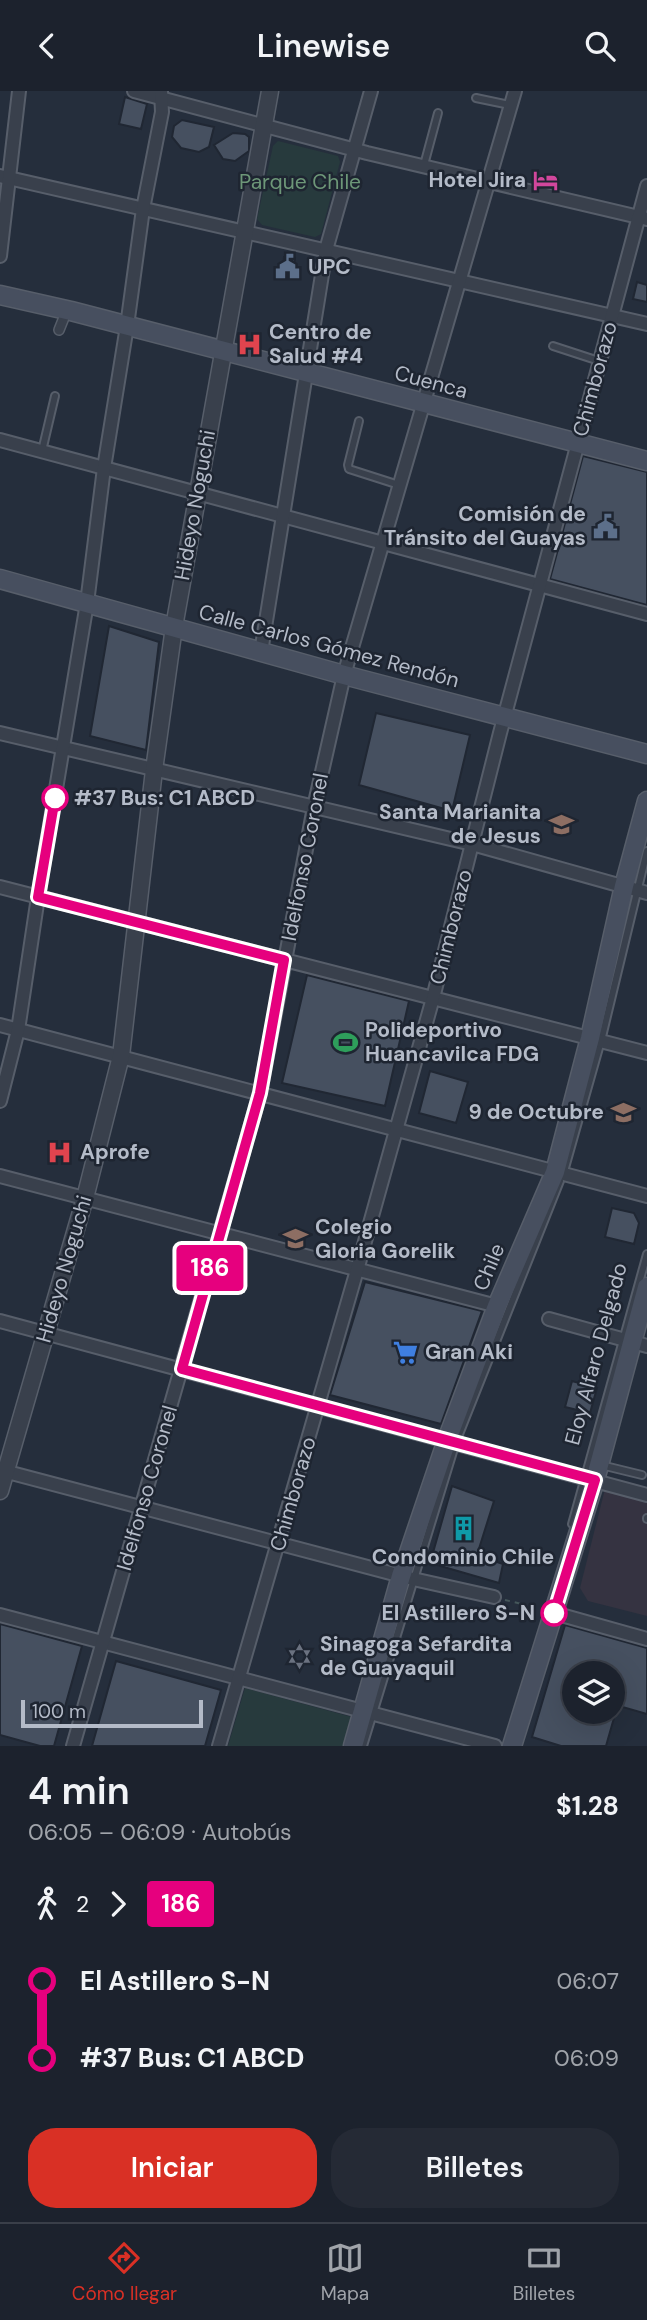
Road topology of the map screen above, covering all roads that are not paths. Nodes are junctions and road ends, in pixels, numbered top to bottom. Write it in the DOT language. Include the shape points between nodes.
graph roads {
  1 [pos="19,91"];
  2 [pos="134,91"];
  3 [pos="270,91"];
  4 [pos="371,91"];
  5 [pos="515,91"];
  6 [pos="161,95"];
  7 [pos="476,98"];
  8 [pos="510,105"];
  9 [pos="438,113"];
  10 [pos="263,127"];
  11 [pos="354,149"];
  12 [pos="424,165"];
  13 [pos="4,177"];
  14 [pos="489,180"];
  15 [pos="647,186"];
  16 [pos="143,209"];
  17 [pos="643,218"];
  18 [pos="244,232"];
  19 [pos="326,250"];
  20 [pos="0,255"];
  21 [pos="459,281"];
  22 [pos="0,295"];
  23 [pos="67,310"];
  24 [pos="612,316"];
  25 [pos="647,324"];
  26 [pos="127,326"];
  27 [pos="59,330"];
  28 [pos="553,346"];
  29 [pos="223,352"];
  30 [pos="599,361"];
  31 [pos="307,373"];
  32 [pos="55,396"];
  33 [pos="424,404"];
  34 [pos="359,421"];
  35 [pos="0,440"];
  36 [pos="578,444"];
  37 [pos="42,451"];
  38 [pos="647,461"];
  39 [pos="104,468"];
  40 [pos="399,485"];
  41 [pos="196,493"];
  42 [pos="282,516"];
  43 [pos="382,543"];
  44 [pos="0,579"];
  45 [pos="541,585"];
  46 [pos="87,603"];
  47 [pos="647,614"];
  48 [pos="174,627"];
  49 [pos="261,652"];
  50 [pos="344,675"];
  51 [pos="504,717"];
  52 [pos="0,733"];
  53 [pos="64,748"];
  54 [pos="647,754"];
  55 [pos="154,769"];
  56 [pos="647,801"];
  57 [pos="314,807"];
  58 [pos="472,843"];
  59 [pos="647,851"];
  60 [pos="0,887"];
  61 [pos="636,889"];
  62 [pos="38,897"];
  63 [pos="137,922"];
  64 [pos="284,960"];
  65 [pos="433,998"];
  66 [pos="0,1025"];
  67 [pos="18,1030"];
  68 [pos="596,1040"];
  69 [pos="647,1053"];
  70 [pos="121,1056"];
  71 [pos="260,1093"];
  72 [pos="0,1101"];
  73 [pos="396,1129"];
  74 [pos="559,1173"];
  75 [pos="0,1176"];
  76 [pos="647,1196"];
  77 [pos="85,1198"];
  78 [pos="219,1234"];
  79 [pos="647,1254"];
  80 [pos="357,1270"];
  81 [pos="647,1287"];
  82 [pos="506,1309"];
  83 [pos="549,1319"];
  84 [pos="0,1321"];
  85 [pos="45,1333"];
  86 [pos="634,1343"];
  87 [pos="182,1369"];
  88 [pos="318,1405"];
  89 [pos="451,1441"];
  90 [pos="3,1471"];
  91 [pos="593,1474"];
  92 [pos="642,1475"];
  93 [pos="0,1491"];
  94 [pos="647,1495"];
  95 [pos="142,1508"];
  96 [pos="571,1527"];
  97 [pos="568,1539"];
  98 [pos="278,1543"];
  99 [pos="407,1578"];
  100 [pos="494,1597"];
  101 [pos="554,1613"];
  102 [pos="0,1615"];
  103 [pos="647,1639"];
  104 [pos="102,1641"];
  105 [pos="240,1678"];
  106 [pos="369,1711"];
  107 [pos="72,1746"];
  108 [pos="219,1746"];
  109 [pos="353,1746"];
  110 [pos="363,1746"];
  111 [pos="495,1746"];
  112 [pos="503,1746"];
  113 [pos="512,1746"];
  1 -- 13 [label="street"];
  2 -- 6 [label="street"];
  3 -- 10 [label="street, Hideyo Noguchi"];
  4 -- 11 [label="street"];
  5 -- 8 [label="street, Idelfonso Coronel"];
  6 -- 10 [label="street"];
  6 -- 16 [label="street" via="162,112"];
  7 -- 8 [label="lane"];
  8 -- 14 [label="street, Idelfonso Coronel"];
  9 -- 12 [label="lane"];
  10 -- 11 [label="street"];
  10 -- 18 [label="street, Hideyo Noguchi"];
  11 -- 12 [label="street"];
  11 -- 19 [label="street"];
  12 -- 14 [label="street"];
  13 -- 16 [label="street"];
  13 -- 20 [label="street"];
  14 -- 17 [label="street"];
  14 -- 21 [label="street, Idelfonso Coronel"];
  15 -- 17 [label="street, Chimborazo"];
  16 -- 18 [label="street"];
  16 -- 26 [label="street"];
  17 -- 24 [label="street, Chimborazo"];
  18 -- 19 [label="street"];
  18 -- 29 [label="street, Hideyo Noguchi"];
  19 -- 21 [label="street"];
  19 -- 31 [label="street"];
  21 -- 24 [label="street"];
  21 -- 33 [label="street, Idelfonso Coronel"];
  22 -- 23 [label="main road, Cuenca"];
  23 -- 26 [label="main road, Cuenca"];
  23 -- 27 [label="street"];
  24 -- 25 [label="street"];
  24 -- 30 [label="street, Chimborazo"];
  26 -- 29 [label="main road, Cuenca"];
  26 -- 39 [label="street"];
  28 -- 30 [label="lane"];
  29 -- 31 [label="main road, Cuenca"];
  29 -- 41 [label="street, Hideyo Noguchi"];
  30 -- 36 [label="street, Chimborazo"];
  31 -- 33 [label="main road, Cuenca"];
  31 -- 42 [label="street"];
  32 -- 37 [label="lane"];
  33 -- 36 [label="main road, Cuenca"];
  33 -- 40 [label="street, Idelfonso Coronel"];
  34 -- 40 [label="lane" via="349,469"];
  35 -- 37 [label="street"];
  36 -- 38 [label="main road, Cuenca"];
  36 -- 45 [label="street, Chimborazo"];
  37 -- 39 [label="street"];
  39 -- 41 [label="street"];
  39 -- 46 [label="street"];
  40 -- 43 [label="street, Idelfonso Coronel"];
  41 -- 42 [label="street"];
  41 -- 48 [label="street, Hideyo Noguchi"];
  42 -- 43 [label="street"];
  42 -- 49 [label="street"];
  43 -- 45 [label="street"];
  43 -- 50 [label="street, Idelfonso Coronel"];
  44 -- 46 [label="main road, Calle Carlos Gómez Rendón"];
  45 -- 47 [label="street"];
  45 -- 51 [label="street, Chimborazo"];
  46 -- 48 [label="main road, Calle Carlos Gómez Rendón"];
  46 -- 53 [label="street"];
  48 -- 49 [label="main road, Calle Carlos Gómez Rendón"];
  48 -- 55 [label="street, Hideyo Noguchi"];
  49 -- 50 [label="main road, Calle Carlos Gómez Rendón"];
  50 -- 51 [label="main road, Calle Carlos Gómez Rendón"];
  50 -- 57 [label="street, Idelfonso Coronel"];
  51 -- 54 [label="main road, Calle Carlos Gómez Rendón"];
  51 -- 58 [label="street, Chimborazo"];
  52 -- 53 [label="street"];
  53 -- 55 [label="street"];
  53 -- 62 [label="street"];
  55 -- 57 [label="street"];
  55 -- 63 [label="street, Hideyo Noguchi"];
  56 -- 61 [label="main road, Chile"];
  57 -- 58 [label="street"];
  57 -- 64 [label="street, Idelfonso Coronel"];
  58 -- 61 [label="street"];
  58 -- 65 [label="street, Chimborazo"];
  59 -- 61 [label="lane, Chile"];
  60 -- 62 [label="street"];
  61 -- 68 [label="main road, Chile"];
  62 -- 63 [label="street"];
  62 -- 67 [label="street"];
  63 -- 64 [label="street"];
  63 -- 70 [label="street, Hideyo Noguchi"];
  64 -- 65 [label="street"];
  64 -- 71 [label="street, Idelfonso Coronel"];
  65 -- 68 [label="street"];
  65 -- 73 [label="street, Chimborazo"];
  66 -- 67 [label="street"];
  67 -- 70 [label="street"];
  67 -- 72 [label="street"];
  68 -- 69 [label="street"];
  68 -- 74 [label="main road, Chile"];
  70 -- 71 [label="street"];
  70 -- 77 [label="street, Hideyo Noguchi"];
  71 -- 73 [label="street"];
  71 -- 78 [label="street, Idelfonso Coronel"];
  73 -- 74 [label="street"];
  73 -- 80 [label="street, Chimborazo"];
  74 -- 76 [label="street"];
  74 -- 82 [label="main road, Chile"];
  75 -- 77 [label="street"];
  77 -- 78 [label="street"];
  77 -- 85 [label="street, Hideyo Noguchi"];
  78 -- 80 [label="street"];
  78 -- 87 [label="street, Idelfonso Coronel"];
  79 -- 86 [label="lane, Eloy Alfaro Delgado"];
  80 -- 82 [label="street"];
  80 -- 88 [label="street, Chimborazo"];
  81 -- 86 [label="main road, Eloy Alfaro Delgado"];
  82 -- 89 [label="main road, Chile"];
  83 -- 86 [label="street"];
  84 -- 85 [label="street"];
  85 -- 87 [label="street"];
  85 -- 90 [label="street, Hideyo Noguchi"];
  86 -- 91 [label="main road, Eloy Alfaro Delgado"];
  87 -- 88 [label="street"];
  87 -- 95 [label="street, Idelfonso Coronel"];
  88 -- 89 [label="street"];
  88 -- 98 [label="street, Chimborazo"];
  89 -- 91 [label="street"];
  89 -- 99 [label="main road, Chile"];
  90 -- 93 [label="street, Hideyo Noguchi"];
  90 -- 95 [label="street"];
  91 -- 92 [label="lane"];
  91 -- 94 [label="street"];
  91 -- 96 [label="lane, Eloy Alfaro Delgado"];
  91 -- 101 [label="main road, Eloy Alfaro Delgado"];
  95 -- 98 [label="street"];
  95 -- 104 [label="street, Idelfonso Coronel"];
  97 -- 112 [label="lane"];
  98 -- 99 [label="street"];
  98 -- 105 [label="street, Chimborazo"];
  99 -- 100 [label="street"];
  99 -- 106 [label="main road, Chile"];
  101 -- 103 [label="street" via="631,1630"];
  101 -- 113 [label="main road, Eloy Alfaro Delgado"];
  102 -- 104 [label="street"];
  104 -- 105 [label="street"];
  104 -- 107 [label="street, Idelfonso Coronel"];
  105 -- 106 [label="street"];
  105 -- 108 [label="street, Chimborazo"];
  106 -- 109 [label="main road, Chile"];
  106 -- 110 [label="lane, Chile"];
  106 -- 111 [label="street"];
}
